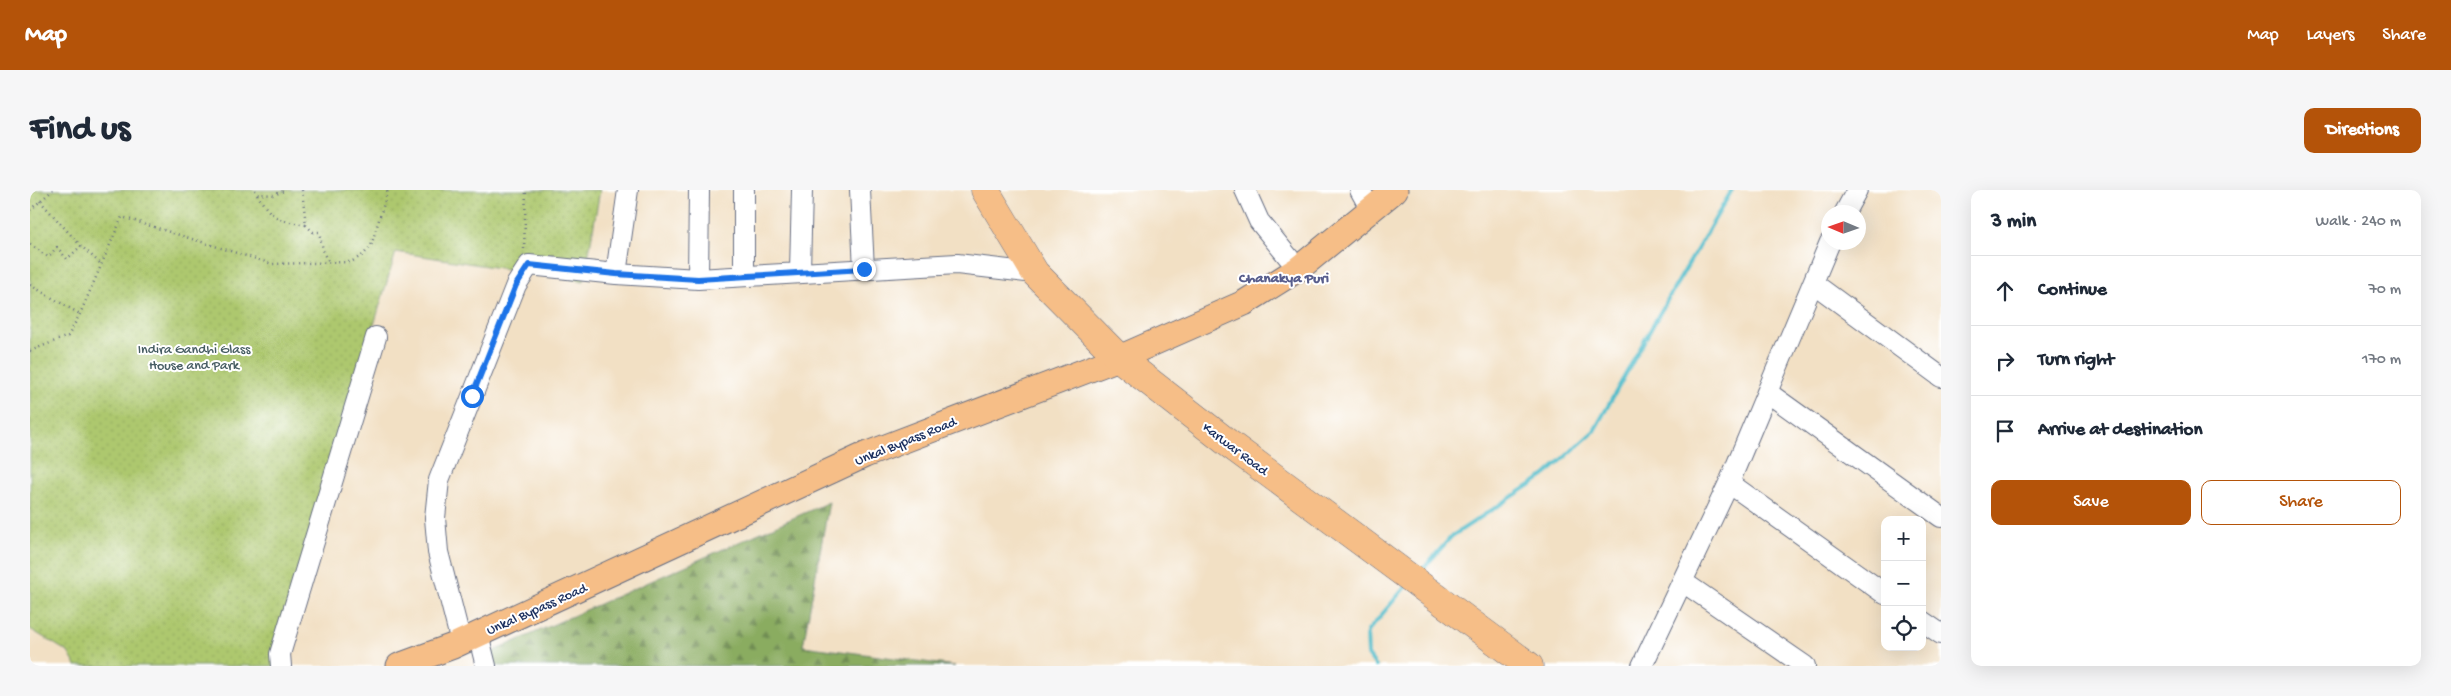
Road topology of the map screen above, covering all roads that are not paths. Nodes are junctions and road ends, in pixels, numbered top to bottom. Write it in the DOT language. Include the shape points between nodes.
graph roads {
  1 [pos="628,190"];
  2 [pos="699,190"];
  3 [pos="744,190"];
  4 [pos="802,190"];
  5 [pos="860,190"];
  6 [pos="984,190"];
  7 [pos="1245,190"];
  8 [pos="1395,190"];
  9 [pos="1857,190"];
  10 [pos="1366,200"];
  11 [pos="1849,205"];
  12 [pos="1827,250"];
  13 [pos="864,269"];
  14 [pos="1298,269"];
  15 [pos="800,272"];
  16 [pos="1035,272"];
  17 [pos="616,274"];
  18 [pos="744,276"];
  19 [pos="698,279"];
  20 [pos="1813,283"];
  21 [pos="376,337"];
  22 [pos="1119,358"];
  23 [pos="1941,377"];
  24 [pos="1767,392"];
  25 [pos="1730,483"];
  26 [pos="1941,517"];
  27 [pos="1683,582"];
  28 [pos="1881,591"];
  29 [pos="1926,624"];
  30 [pos="1941,634"];
  31 [pos="469,638"];
  32 [pos="408,664"];
  33 [pos="281,666"];
  34 [pos="486,666"];
  35 [pos="1529,666"];
  36 [pos="1642,666"];
  37 [pos="1805,666"];
  1 -- 17 [label="street"];
  2 -- 19 [label="street"];
  3 -- 18 [label="street"];
  4 -- 15 [label="street"];
  5 -- 13 [label="street"];
  6 -- 16 [label="highway, Karwar Road"];
  7 -- 14 [label="street" via="1259,221"];
  8 -- 10 [label="main road, Unkal Bypass Road"];
  9 -- 11 [label="street"];
  10 -- 14 [label="main road, Unkal Bypass Road"];
  12 -- 20 [label="street"];
  13 -- 15 [label="street"];
  13 -- 16 [label="street" via="958,264"];
  14 -- 22 [label="main road, Unkal Bypass Road" via="1244,303"];
  15 -- 18 [label="street"];
  16 -- 22 [label="highway, Karwar Road"];
  17 -- 19 [label="street"];
  17 -- 31 [label="street" via="529,265 516,285 439,480 435,518 438,552"];
  18 -- 19 [label="street"];
  20 -- 23 [label="street"];
  20 -- 24 [label="street"];
  21 -- 33 [label="street" via="280,654"];
  22 -- 31 [label="main road, Unkal Bypass Road" via="865,455"];
  22 -- 35 [label="highway, Karwar Road"];
  24 -- 25 [label="street"];
  24 -- 26 [label="street"];
  25 -- 27 [label="street"];
  25 -- 28 [label="street"];
  27 -- 36 [label="street"];
  27 -- 37 [label="street"];
  29 -- 30 [label="street"];
  31 -- 32 [label="main road, Unkal Bypass Road"];
  31 -- 34 [label="street"];
}
